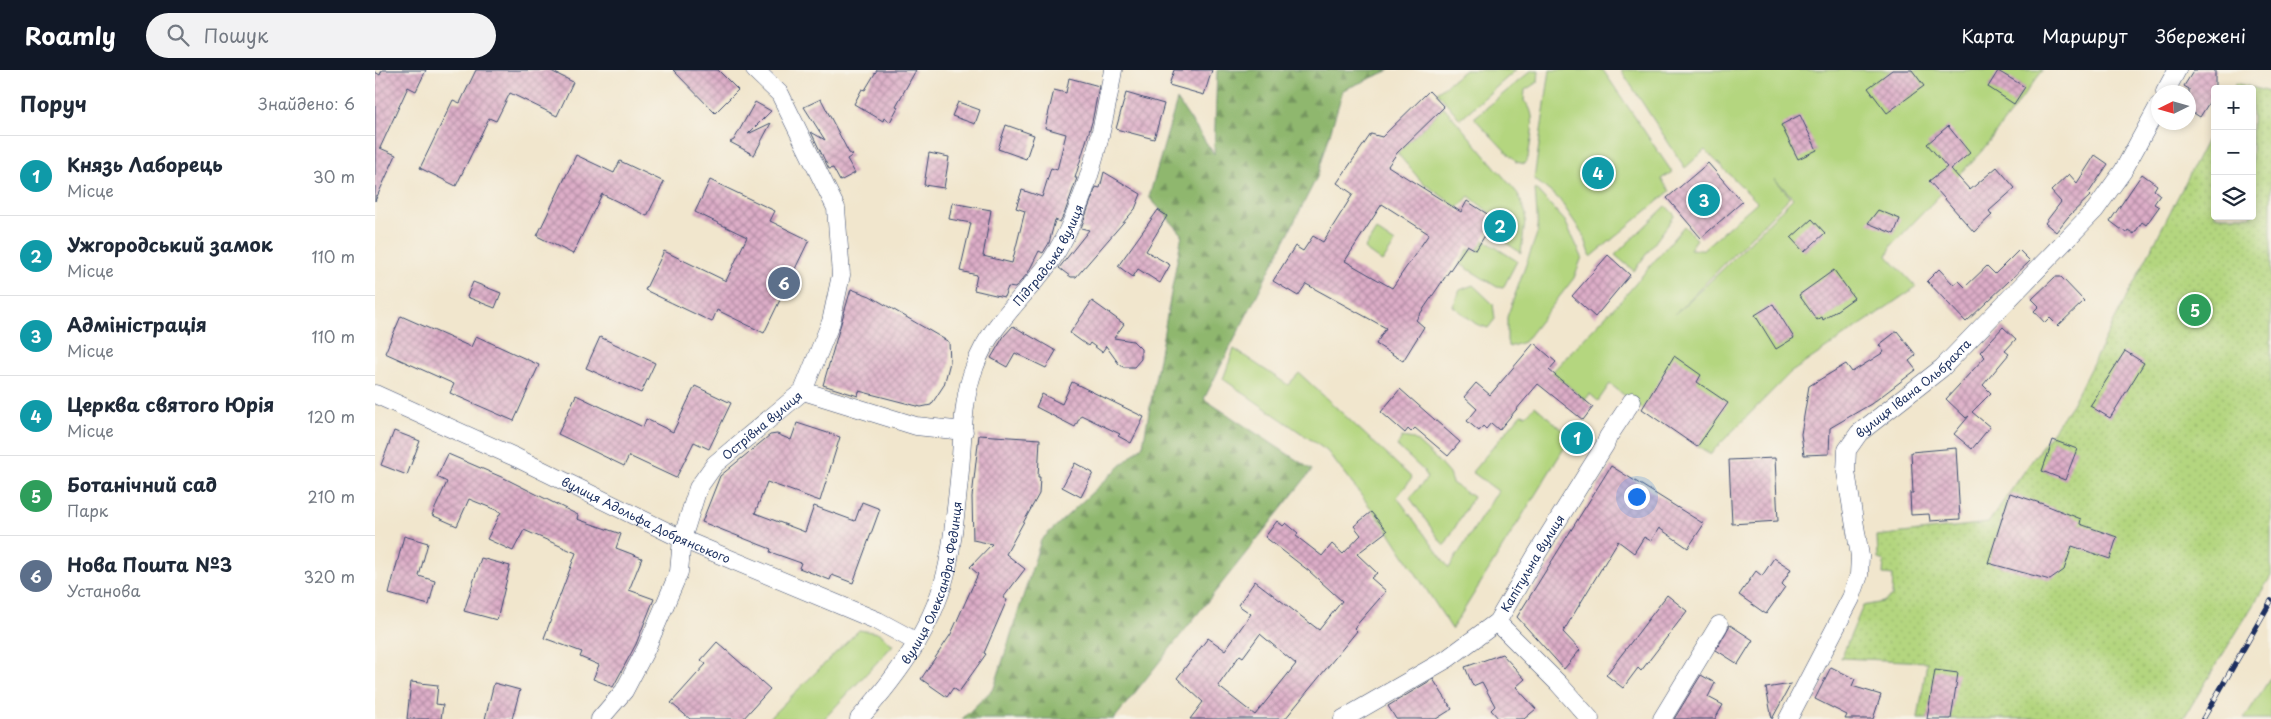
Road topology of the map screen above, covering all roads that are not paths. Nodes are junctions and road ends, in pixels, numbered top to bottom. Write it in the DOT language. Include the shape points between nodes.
graph roads {
  1 [pos="755,70"];
  2 [pos="1113,70"];
  3 [pos="2177,70"];
  4 [pos="2169,85"];
  5 [pos="2151,120"];
  6 [pos="803,391"];
  7 [pos="375,394"];
  8 [pos="1632,402"];
  9 [pos="964,431"];
  10 [pos="682,539"];
  11 [pos="1497,622"];
  12 [pos="1719,625"];
  13 [pos="917,642"];
  14 [pos="600,719"];
  15 [pos="859,719"];
  16 [pos="1343,719"];
  17 [pos="1590,719"];
  18 [pos="1661,719"];
  19 [pos="1788,719"];
  1 -- 6 [label="street, Острівна вулиця" via="780,94 836,208 841,275 831,322"];
  2 -- 9 [label="street, Підградська вулиця" via="1090,170 1077,208 1051,260 982,349 967,397"];
  3 -- 4 [label="street"];
  5 -- 19 [label="street, вулиця Івана Ольбрахта" via="2123,171 2095,210 1942,368 1859,433 1847,450 1846,472 1859,541 1859,575 1851,598"];
  6 -- 9 [label="street" via="916,426"];
  6 -- 10 [label="street, Острівна вулиця" via="715,464 697,488"];
  7 -- 10 [label="street, вулиця Адольфа Добрянського" via="517,458"];
  8 -- 11 [label="street, Капітульна вулиця"];
  9 -- 13 [label="street, вулиця Олександра Фединця" via="948,565 930,618"];
  10 -- 13 [label="street, вулиця Адольфа Добрянського" via="878,622"];
  10 -- 14 [label="street, Острівна вулиця" via="679,572 647,649 624,690"];
  11 -- 16 [label="street, Капітульна вулиця" via="1447,659"];
  11 -- 17 [label="street"];
  12 -- 18 [label="street"];
  13 -- 15 [label="street, вулиця Олександра Фединця" via="897,674"];
}
